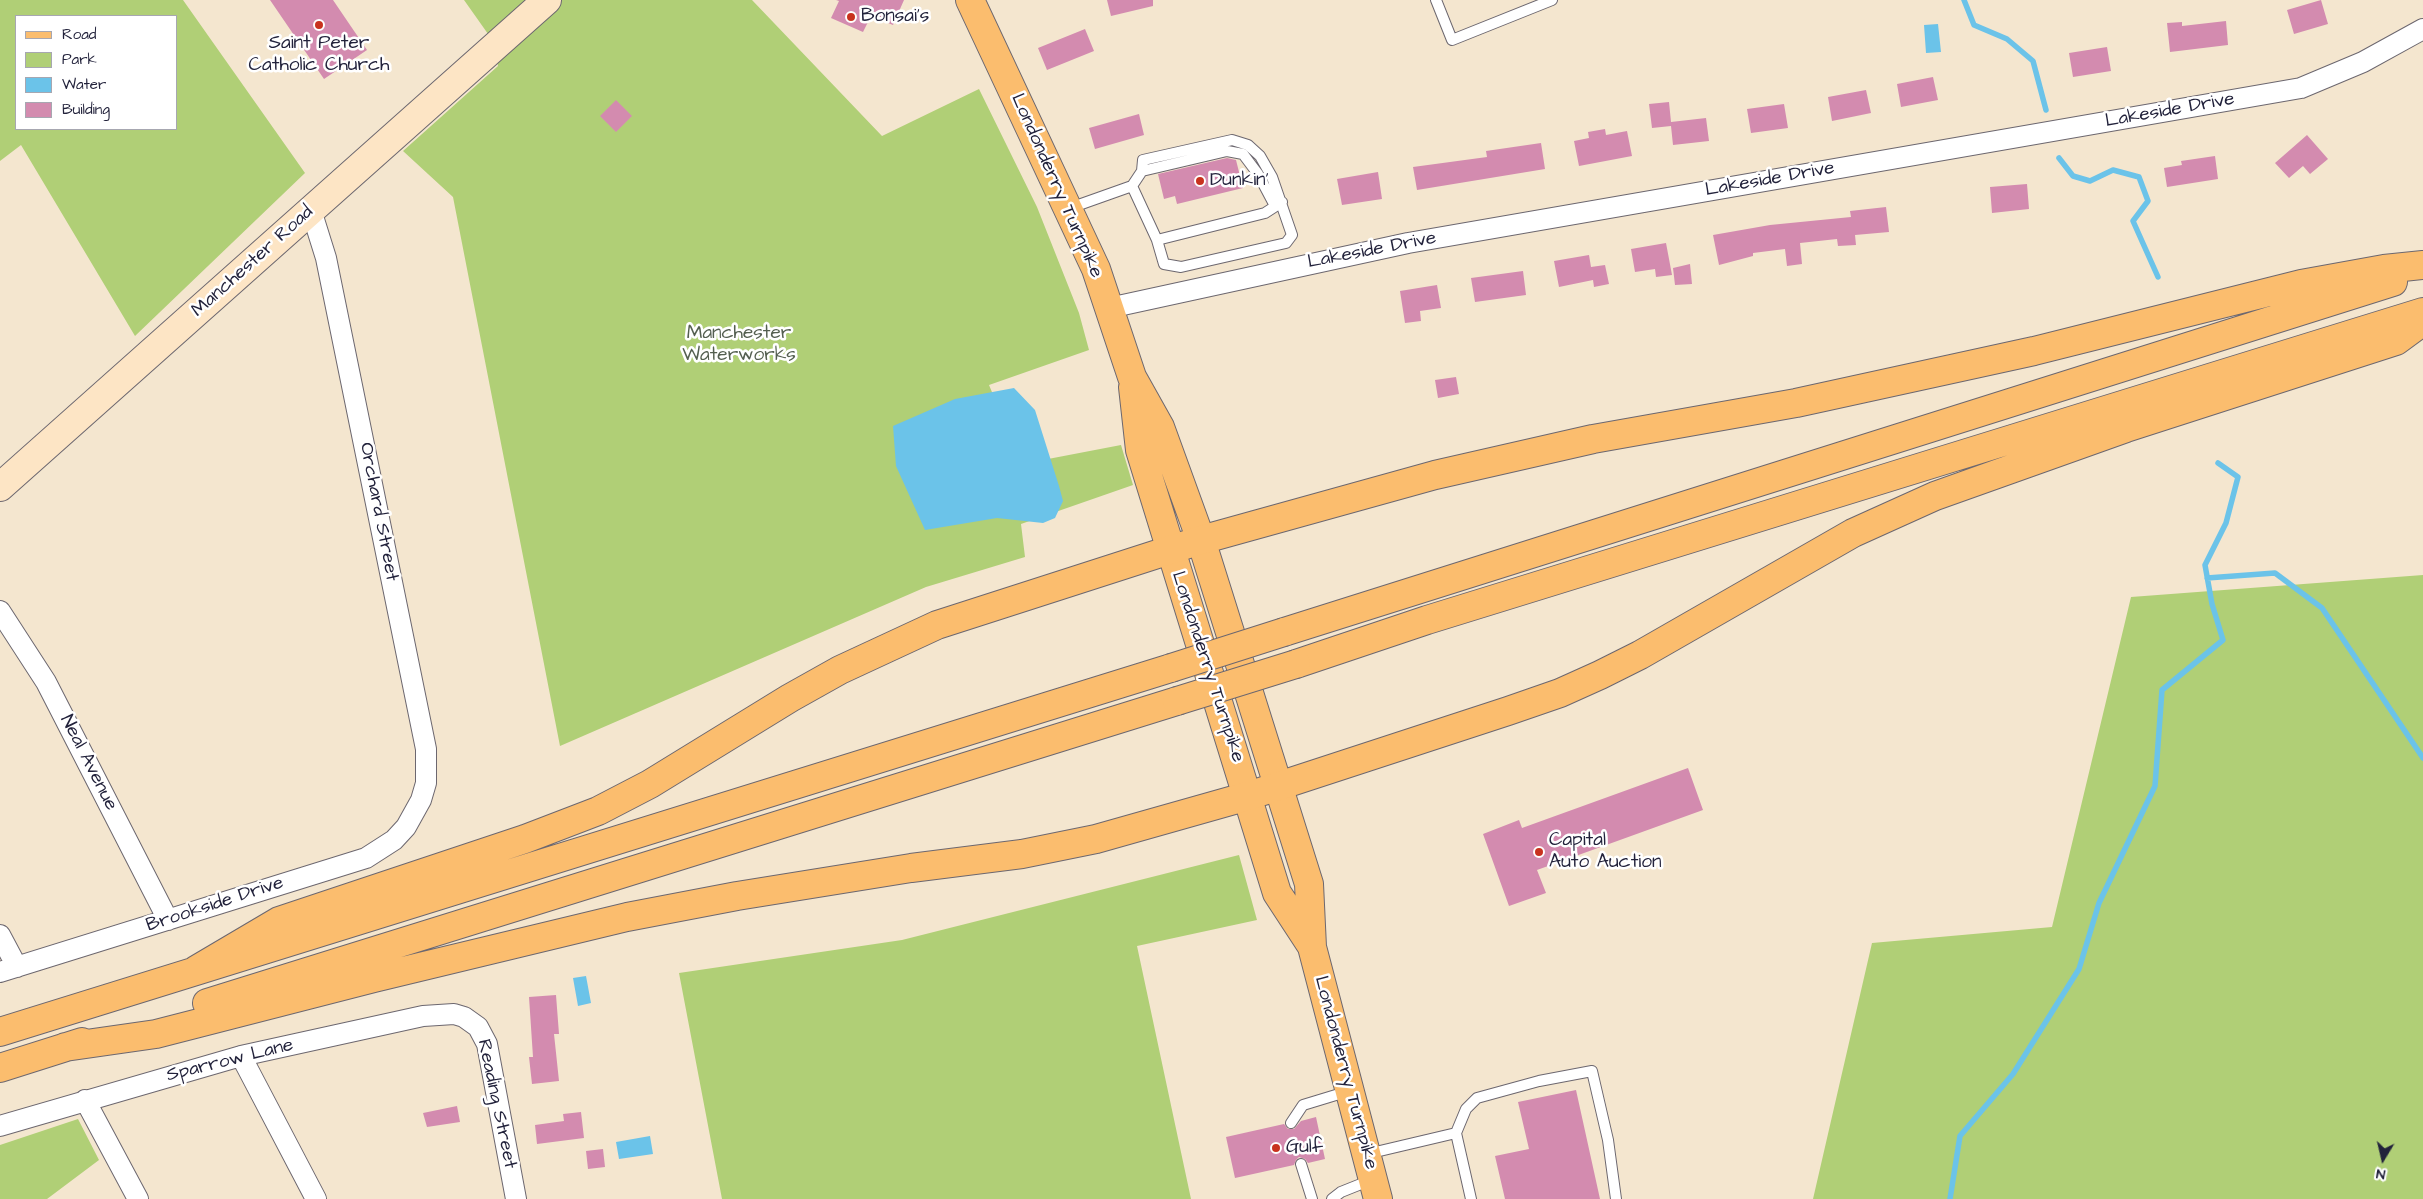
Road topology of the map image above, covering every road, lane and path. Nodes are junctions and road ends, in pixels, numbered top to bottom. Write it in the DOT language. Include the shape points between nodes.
graph roads {
  1 [pos="547,0"];
  2 [pos="970,0"];
  3 [pos="1436,0"];
  4 [pos="1552,0"];
  5 [pos="2423,29"];
  6 [pos="1142,171"];
  7 [pos="1132,186"];
  8 [pos="1279,204"];
  9 [pos="1069,208"];
  10 [pos="311,210"];
  11 [pos="1157,240"];
  12 [pos="2423,265"];
  13 [pos="2423,272"];
  14 [pos="1109,308"];
  15 [pos="2423,312"];
  16 [pos="2423,321"];
  17 [pos="1132,377"];
  18 [pos="0,487"];
  19 [pos="1201,540"];
  20 [pos="1170,550"];
  21 [pos="0,611"];
  22 [pos="1277,785"];
  23 [pos="1248,796"];
  24 [pos="414,814"];
  25 [pos="168,920"];
  26 [pos="0,935"];
  27 [pos="1312,947"];
  28 [pos="9,970"];
  29 [pos="196,970"];
  30 [pos="464,1017"];
  31 [pos="0,1032"];
  32 [pos="65,1047"];
  33 [pos="241,1056"];
  34 [pos="0,1068"];
  35 [pos="1350,1091"];
  36 [pos="85,1100"];
  37 [pos="1291,1123"];
  38 [pos="0,1126"];
  39 [pos="1456,1133"];
  40 [pos="1301,1164"];
  41 [pos="1373,1177"];
  42 [pos="138,1199"];
  43 [pos="316,1199"];
  44 [pos="516,1199"];
  45 [pos="1312,1199"];
  46 [pos="1332,1199"];
  47 [pos="1471,1199"];
  48 [pos="1616,1199"];
  1 -- 10 [label="main road, Manchester Road"];
  2 -- 9 [label="main road, Londonderry Turnpike"];
  3 -- 4 [label="lane" via="1452,40"];
  5 -- 14 [label="street, Lakeside Drive" via="2362,62 2300,88 1418,241"];
  6 -- 7 [label="lane"];
  6 -- 8 [label="lane" via="1227,151 1243,154"];
  6 -- 8 [label="lane" via="1143,160 1232,140 1248,145 1260,156 1272,177"];
  7 -- 9 [label="lane"];
  7 -- 11 [label="lane"];
  8 -- 11 [label="lane" via="1265,213"];
  8 -- 11 [label="lane" via="1292,235 1286,243 1181,267 1164,264"];
  9 -- 14 [label="main road, Londonderry Turnpike"];
  10 -- 18 [label="main road, Manchester Road"];
  10 -- 24 [label="street, Orchard Street" via="326,258 426,750 426,783"];
  12 -- 19 [label="main road" via="2300,284 2034,351 1796,403 1593,439 1435,475"];
  13 -- 29 [label="main road, bridge" via="1171,668"];
  14 -- 17 [label="main road, Londonderry Turnpike"];
  15 -- 32 [label="main road, bridge"];
  16 -- 22 [label="main road" via="2396,341 2126,428 1935,496 1853,533 1640,655 1560,693"];
  17 -- 19 [label="main road, Londonderry Turnpike" via="1160,427"];
  17 -- 20 [label="main road, Londonderry Turnpike" via="1140,450"];
  19 -- 20 [label="main road"];
  19 -- 22 [label="main road, Londonderry Turnpike"];
  20 -- 23 [label="main road, Londonderry Turnpike"];
  20 -- 29 [label="main road" via="921,632 815,684 650,784 598,811 525,839 279,921"];
  21 -- 25 [label="street, Neal Avenue" via="46,682"];
  22 -- 23 [label="main road"];
  22 -- 27 [label="main road, Londonderry Turnpike" via="1309,884"];
  23 -- 27 [label="main road, Londonderry Turnpike" via="1278,893"];
  23 -- 32 [label="main road" via="1096,839 1022,854 746,894 636,915 156,1034"];
  24 -- 25 [label="street, Brookside Drive" via="394,840 366,858"];
  25 -- 28 [label="street, Brookside Drive"];
  26 -- 28 [label="street"];
  27 -- 35 [label="main road, Londonderry Turnpike"];
  29 -- 31 [label="main road"];
  30 -- 33 [label="street, Sparrow Lane" via="448,1014 423,1016"];
  30 -- 44 [label="street, Reading Street" via="478,1027 488,1044"];
  32 -- 34 [label="main road"];
  33 -- 36 [label="street, Sparrow Lane"];
  33 -- 43 [label="street"];
  35 -- 37 [label="lane" via="1303,1105"];
  35 -- 41 [label="main road, Londonderry Turnpike"];
  36 -- 38 [label="street, Sparrow Lane"];
  36 -- 42 [label="street"];
  39 -- 41 [label="lane"];
  39 -- 47 [label="lane"];
  39 -- 48 [label="lane" via="1466,1109 1477,1098 1592,1071 1608,1140"];
  40 -- 45 [label="lane"];
  41 -- 46 [label="lane"];
}
